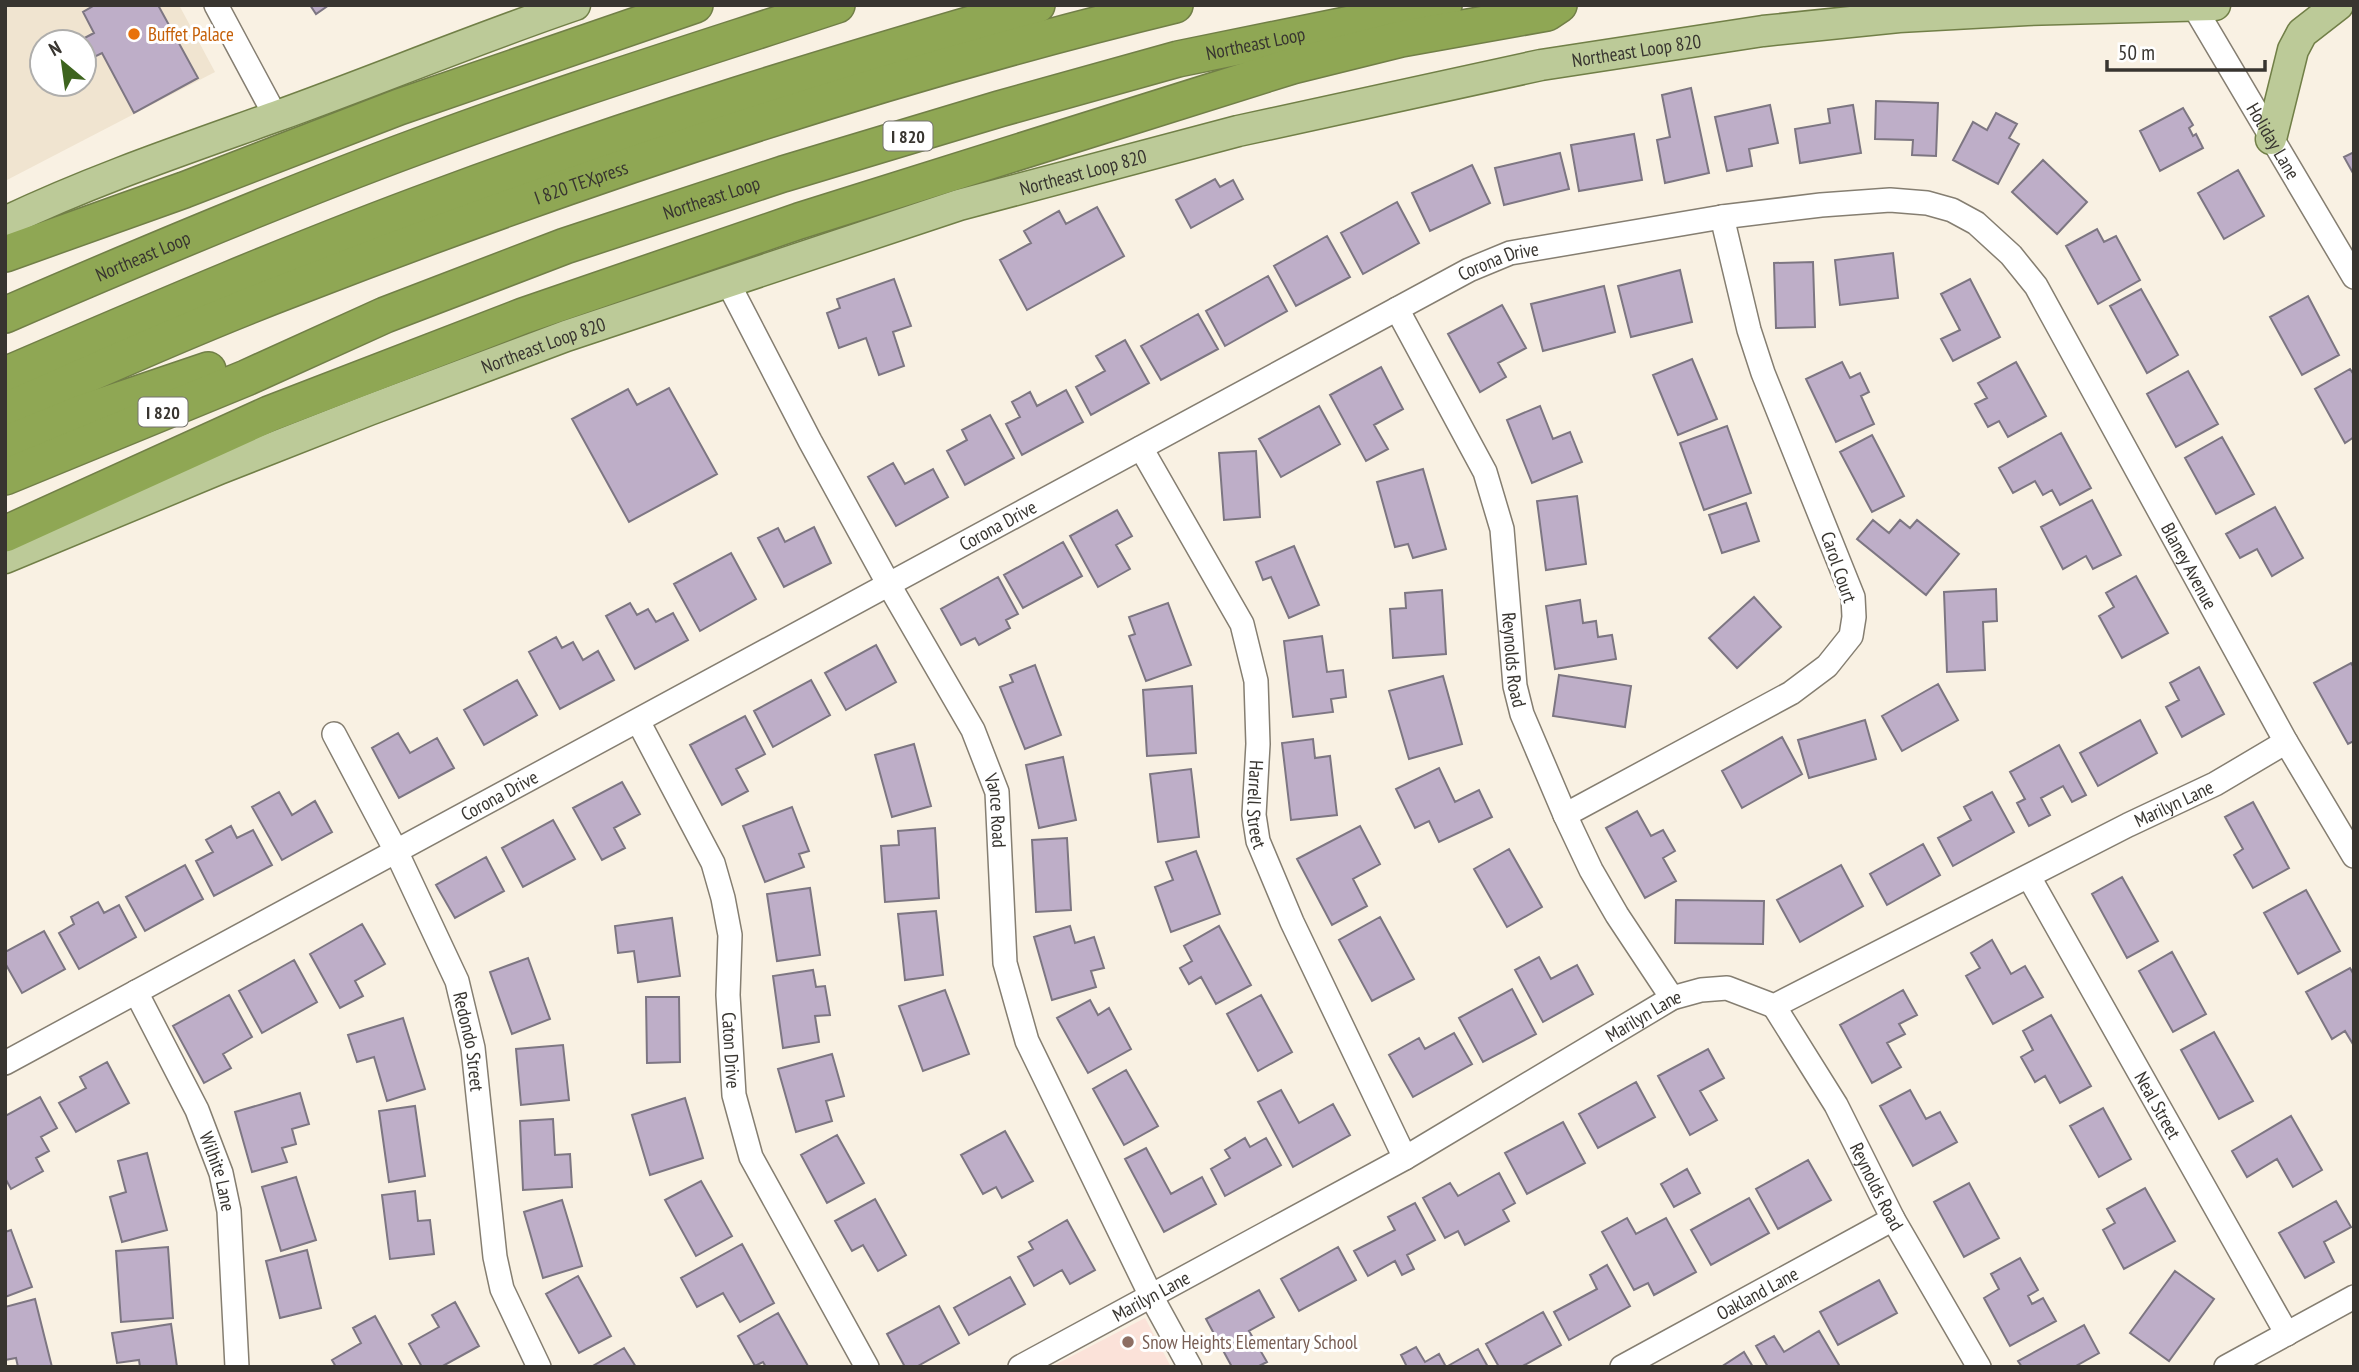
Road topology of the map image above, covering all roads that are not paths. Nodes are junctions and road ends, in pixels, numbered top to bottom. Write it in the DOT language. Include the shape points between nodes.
graph roads {
  1 [pos="216,5"];
  2 [pos="575,5"];
  3 [pos="695,5"];
  4 [pos="837,5"];
  5 [pos="1037,5"];
  6 [pos="1175,5"];
  7 [pos="1444,5"];
  8 [pos="1559,5"];
  9 [pos="2193,5"];
  10 [pos="2215,5"];
  11 [pos="2337,5"];
  12 [pos="2029,8"];
  13 [pos="276,117"];
  14 [pos="2272,139"];
  15 [pos="1722,217"];
  16 [pos="5,222"];
  17 [pos="5,254"];
  18 [pos="2028,276"];
  19 [pos="2354,277"];
  20 [pos="727,281"];
  21 [pos="1397,309"];
  22 [pos="5,315"];
  23 [pos="385,315"];
  24 [pos="5,375"];
  25 [pos="5,411"];
  26 [pos="5,443"];
  27 [pos="1141,448"];
  28 [pos="5,477"];
  29 [pos="5,534"];
  30 [pos="5,558"];
  31 [pos="889,585"];
  32 [pos="638,721"];
  33 [pos="334,734"];
  34 [pos="2286,742"];
  35 [pos="1565,815"];
  36 [pos="396,851"];
  37 [pos="2354,856"];
  38 [pos="2029,877"];
  39 [pos="136,992"];
  40 [pos="1672,998"];
  41 [pos="1774,1006"];
  42 [pos="5,1062"];
  43 [pos="1405,1157"];
  44 [pos="1893,1219"];
  45 [pos="1152,1296"];
  46 [pos="2354,1297"];
  47 [pos="2287,1334"];
  48 [pos="237,1367"];
  49 [pos="539,1367"];
  50 [pos="867,1367"];
  51 [pos="1020,1367"];
  52 [pos="1190,1367"];
  53 [pos="1622,1367"];
  54 [pos="1979,1367"];
  55 [pos="2226,1367"];
  1 -- 13 [label="street"];
  2 -- 13 [label="main road"];
  3 -- 17 [label="highway" via="399,107"];
  4 -- 22 [label="highway, Northeast Loop" via="417,146"];
  5 -- 24 [label="highway, I 820 TEXpress" via="861,56 438,197"];
  6 -- 25 [label="highway, I 820 TEXpress" via="857,92 624,168 290,290"];
  7 -- 23 [label="highway, Northeast Loop / I 820" via="1178,60 999,108 565,246"];
  8 -- 29 [label="highway" via="1547,13 1401,38 1292,66 773,230 523,316 269,414"];
  9 -- 10 [label="main road, Northeast Loop 820"];
  9 -- 12 [label="main road, Northeast Loop 820"];
  9 -- 14 [label="street, Holiday Lane"];
  11 -- 14 [label="main road" via="2302,33 2293,50"];
  12 -- 20 [label="main road, Northeast Loop 820" via="1763,31 1541,65 1238,131 959,205"];
  13 -- 16 [label="main road" via="215,136"];
  14 -- 19 [label="street, Holiday Lane"];
  15 -- 18 [label="street, Corona Drive" via="1890,200 1927,203 1976,223"];
  15 -- 21 [label="street, Corona Drive" via="1510,253"];
  15 -- 35 [label="street, Carol Court" via="1763,373 1853,597 1851,636 1827,666 1791,693"];
  18 -- 34 [label="street, Blaney Avenue"];
  20 -- 30 [label="main road, Northeast Loop 820" via="369,410"];
  20 -- 31 [label="street, Vance Road"];
  21 -- 27 [label="street, Corona Drive"];
  21 -- 35 [label="street, Reynolds Road" via="1485,472 1502,529 1515,686 1522,714"];
  23 -- 26 [label="highway" via="84,412"];
  23 -- 28 [label="highway, Northeast Loop / I 820"];
  27 -- 31 [label="street, Corona Drive"];
  27 -- 43 [label="street, Harrell Street" via="1242,624 1256,681 1254,815 1258,841"];
  31 -- 32 [label="street, Corona Drive"];
  31 -- 45 [label="street, Vance Road" via="973,730 997,792 1005,963 1023,1030"];
  32 -- 36 [label="street, Corona Drive"];
  32 -- 50 [label="street, Caton Drive" via="713,863 723,898 730,935 734,1096 751,1157"];
  33 -- 36 [label="street, Redondo Street"];
  34 -- 37 [label="street, Blaney Avenue"];
  34 -- 38 [label="street, Marilyn Lane" via="2215,784"];
  35 -- 40 [label="street, Reynolds Road" via="1617,915"];
  36 -- 39 [label="street, Corona Drive"];
  36 -- 49 [label="street, Redondo Street" via="457,981 473,1048 495,1257 502,1289"];
  38 -- 41 [label="street, Marilyn Lane"];
  38 -- 47 [label="street, Neal Street"];
  39 -- 42 [label="street, Corona Drive"];
  39 -- 48 [label="street, Wilhite Lane" via="197,1110 221,1173 229,1211"];
  40 -- 41 [label="street, Marilyn Lane" via="1727,988"];
  40 -- 43 [label="street, Marilyn Lane"];
  41 -- 44 [label="street, Reynolds Road" via="1836,1105"];
  43 -- 45 [label="street, Marilyn Lane"];
  44 -- 53 [label="street, Oakland Lane"];
  44 -- 54 [label="street, Reynolds Road"];
  45 -- 51 [label="street, Marilyn Lane"];
  45 -- 52 [label="street, Vance Road"];
  46 -- 47 [label="street"];
  47 -- 55 [label="street"];
}
